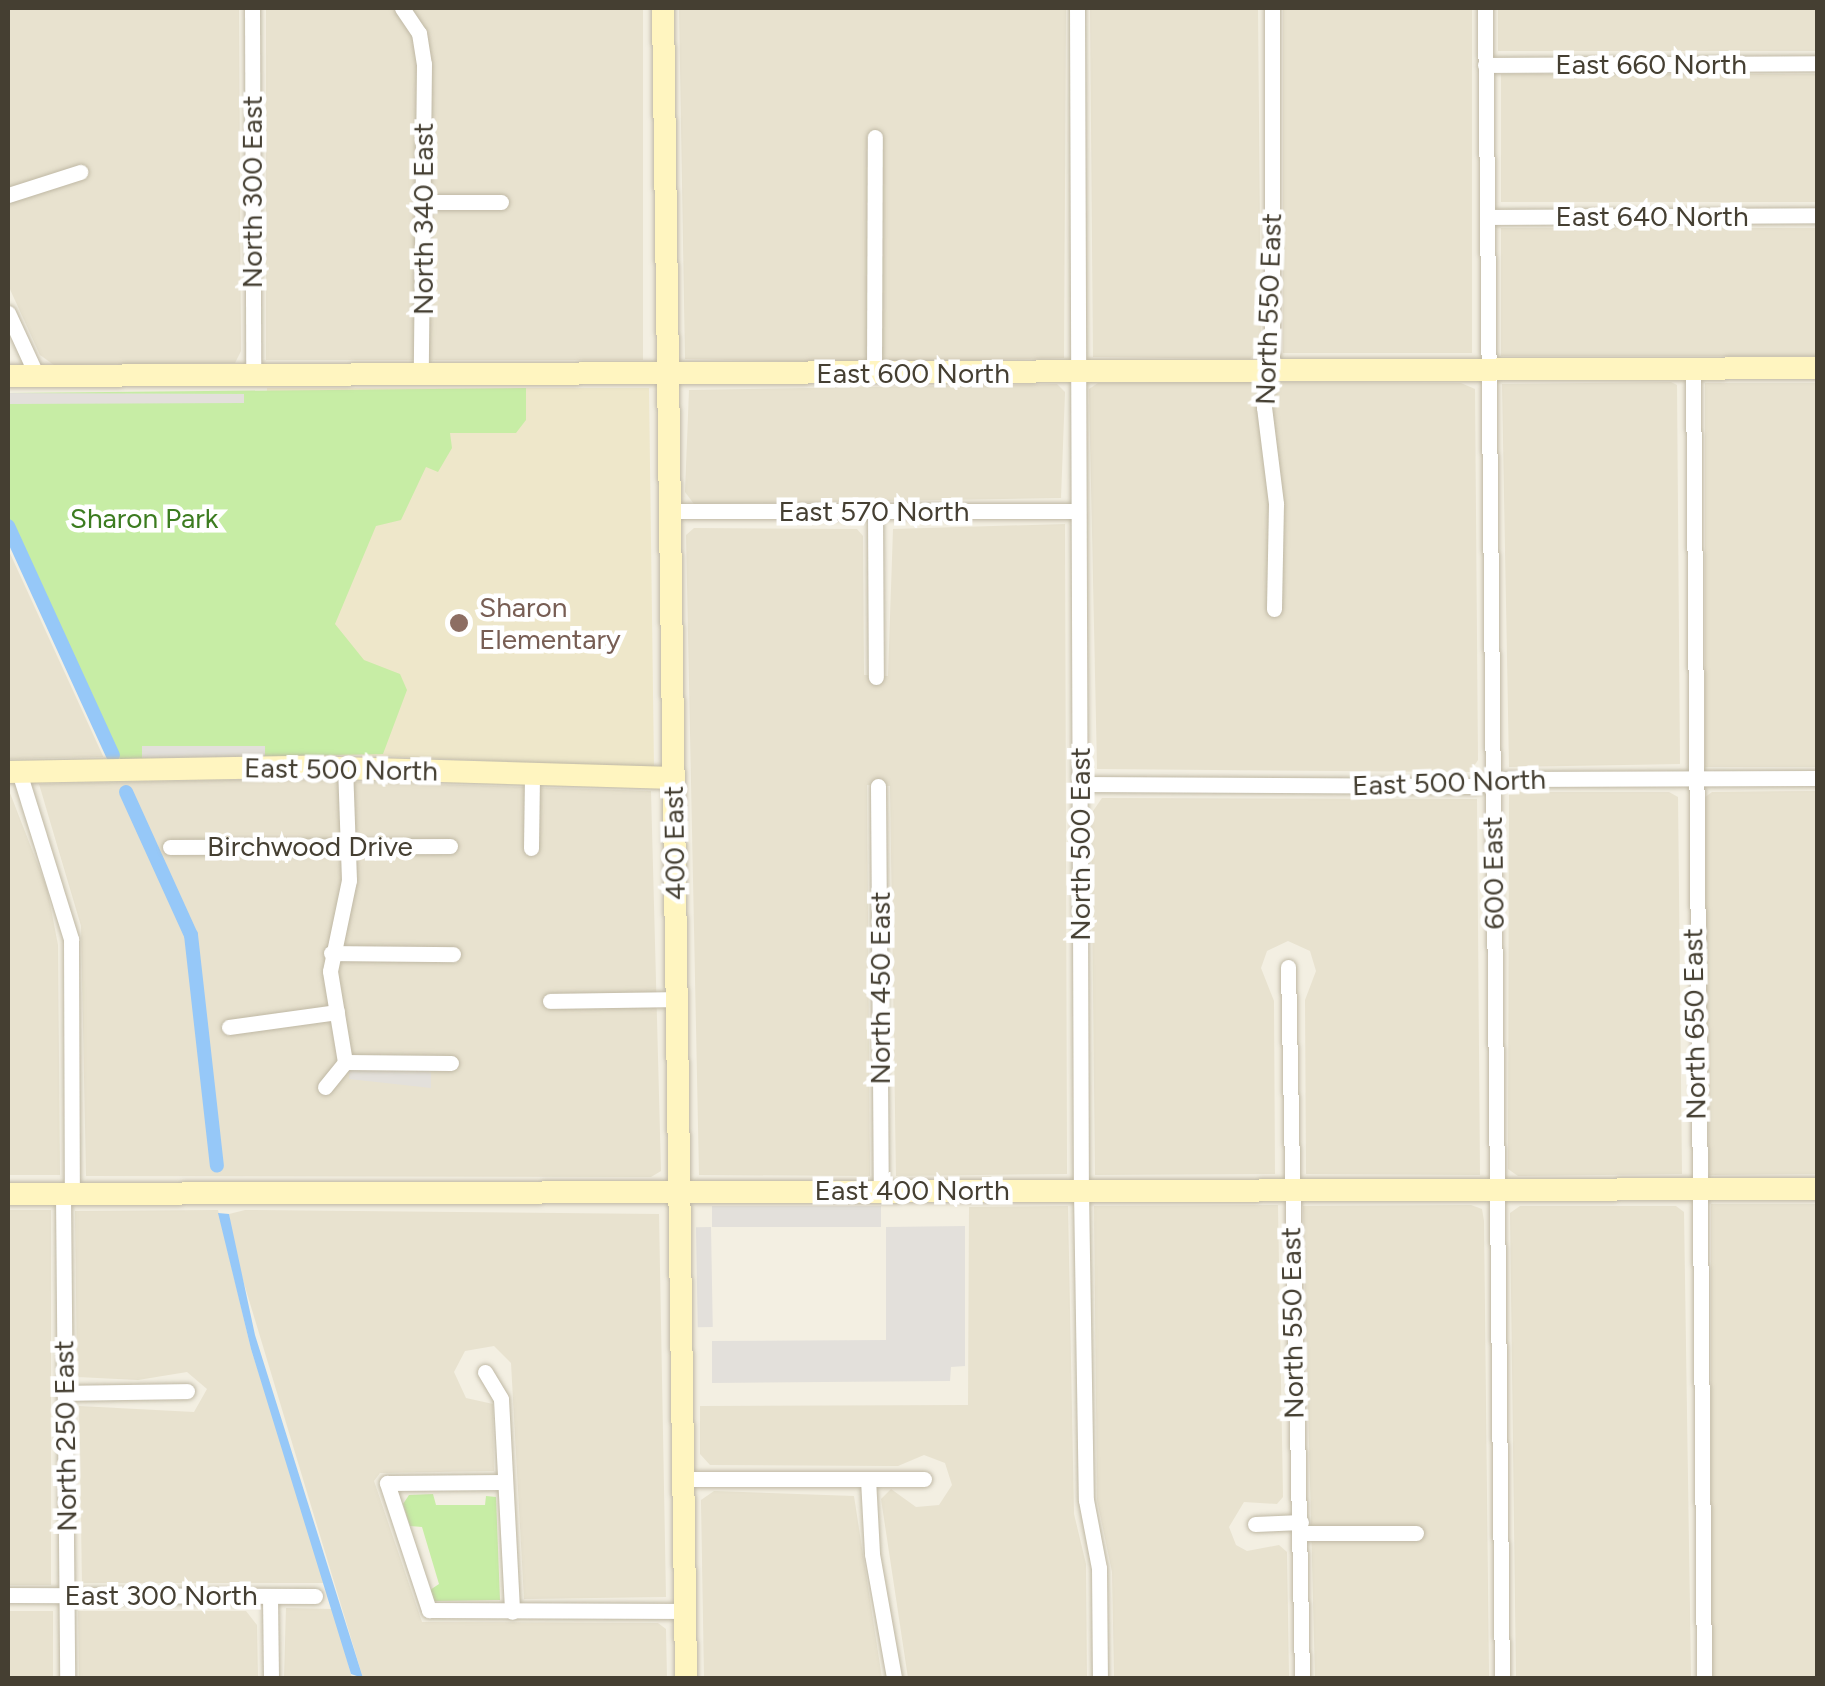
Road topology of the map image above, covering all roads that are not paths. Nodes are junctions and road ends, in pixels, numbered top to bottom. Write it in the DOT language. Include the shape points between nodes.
graph roads {
  1 [pos="252,8"];
  2 [pos="402,8"];
  3 [pos="663,8"];
  4 [pos="1077,8"];
  5 [pos="1272,8"];
  6 [pos="1485,8"];
  7 [pos="1818,63"];
  8 [pos="1485,65"];
  9 [pos="874,137"];
  10 [pos="80,172"];
  11 [pos="8,195"];
  12 [pos="423,202"];
  13 [pos="501,202"];
  14 [pos="1818,215"];
  15 [pos="1487,217"];
  16 [pos="8,313"];
  17 [pos="1818,368"];
  18 [pos="1693,369"];
  19 [pos="1488,370"];
  20 [pos="1268,371"];
  21 [pos="1078,372"];
  22 [pos="874,373"];
  23 [pos="421,375"];
  24 [pos="668,375"];
  25 [pos="8,376"];
  26 [pos="37,376"];
  27 [pos="253,376"];
  28 [pos="670,511"];
  29 [pos="875,511"];
  30 [pos="1078,511"];
  31 [pos="1274,609"];
  32 [pos="876,676"];
  33 [pos="345,768"];
  34 [pos="13,772"];
  35 [pos="532,774"];
  36 [pos="674,778"];
  37 [pos="1818,778"];
  38 [pos="1692,779"];
  39 [pos="1492,783"];
  40 [pos="1081,784"];
  41 [pos="878,786"];
  42 [pos="170,846"];
  43 [pos="450,846"];
  44 [pos="348,847"];
  45 [pos="531,848"];
  46 [pos="331,953"];
  47 [pos="453,954"];
  48 [pos="1288,967"];
  49 [pos="676,998"];
  50 [pos="550,1000"];
  51 [pos="337,1012"];
  52 [pos="229,1028"];
  53 [pos="345,1062"];
  54 [pos="451,1063"];
  55 [pos="325,1088"];
  56 [pos="1698,1189"];
  57 [pos="1818,1189"];
  58 [pos="881,1190"];
  59 [pos="1496,1190"];
  60 [pos="1080,1191"];
  61 [pos="1290,1191"];
  62 [pos="679,1192"];
  63 [pos="8,1194"];
  64 [pos="67,1194"];
  65 [pos="484,1372"];
  66 [pos="186,1392"];
  67 [pos="64,1393"];
  68 [pos="868,1478"];
  69 [pos="683,1479"];
  70 [pos="924,1479"];
  71 [pos="503,1482"];
  72 [pos="1255,1524"];
  73 [pos="1301,1528"];
  74 [pos="1416,1533"];
  75 [pos="67,1594"];
  76 [pos="8,1595"];
  77 [pos="270,1596"];
  78 [pos="315,1596"];
  79 [pos="685,1610"];
  80 [pos="512,1612"];
  81 [pos="68,1678"];
  82 [pos="271,1678"];
  83 [pos="686,1678"];
  84 [pos="894,1678"];
  85 [pos="1100,1678"];
  86 [pos="1302,1678"];
  87 [pos="1502,1678"];
  88 [pos="1704,1678"];
  1 -- 27 [label="street, North 300 East"];
  2 -- 12 [label="street, North 340 East" via="418,33 424,64"];
  3 -- 24 [label="street, 400 East"];
  4 -- 21 [label="street, North 500 East"];
  5 -- 20 [label="street, North 550 East"];
  6 -- 8 [label="street, 600 East"];
  7 -- 8 [label="street, East 660 North"];
  8 -- 15 [label="street, 600 East"];
  9 -- 22 [label="street"];
  10 -- 11 [label="street"];
  12 -- 13 [label="street"];
  12 -- 23 [label="street, North 340 East"];
  14 -- 15 [label="street, East 640 North"];
  15 -- 19 [label="street, 600 East"];
  16 -- 26 [label="street"];
  17 -- 18 [label="street, East 600 North"];
  18 -- 19 [label="street, East 600 North"];
  18 -- 38 [label="street, North 650 East"];
  19 -- 20 [label="street, East 600 North"];
  19 -- 39 [label="street, 600 East"];
  20 -- 21 [label="street, East 600 North"];
  20 -- 31 [label="street, North 550 East" via="1264,437 1276,504"];
  21 -- 22 [label="street, East 600 North"];
  21 -- 30 [label="street, North 500 East"];
  22 -- 24 [label="street, East 600 North"];
  23 -- 24 [label="street, East 600 North"];
  23 -- 27 [label="street, East 600 North"];
  24 -- 28 [label="street, 400 East"];
  25 -- 26 [label="street, East 600 North"];
  26 -- 27 [label="street, East 600 North"];
  28 -- 29 [label="street, East 570 North"];
  28 -- 36 [label="street, 400 East"];
  29 -- 30 [label="street, East 570 North"];
  29 -- 32 [label="street"];
  30 -- 40 [label="street, North 500 East"];
  33 -- 34 [label="street, East 500 North"];
  33 -- 35 [label="street, East 500 North"];
  33 -- 44 [label="street"];
  34 -- 64 [label="street, North 250 East" via="71,939"];
  35 -- 36 [label="street, East 500 North"];
  35 -- 45 [label="street"];
  36 -- 49 [label="street, 400 East"];
  37 -- 38 [label="street, East 500 North"];
  38 -- 39 [label="street, East 500 North"];
  38 -- 56 [label="street, North 650 East"];
  39 -- 40 [label="street, East 500 North"];
  39 -- 59 [label="street, 600 East"];
  40 -- 60 [label="street, North 500 East"];
  41 -- 58 [label="street, North 450 East"];
  42 -- 44 [label="street, Birchwood Drive"];
  43 -- 44 [label="street, Birchwood Drive"];
  44 -- 46 [label="street" via="348,894"];
  46 -- 47 [label="street"];
  46 -- 51 [label="street"];
  48 -- 61 [label="street, North 550 East"];
  49 -- 50 [label="street"];
  49 -- 62 [label="street, 400 East"];
  51 -- 52 [label="street"];
  51 -- 53 [label="street"];
  53 -- 54 [label="street"];
  53 -- 55 [label="street"];
  56 -- 57 [label="street, East 400 North"];
  56 -- 59 [label="street, East 400 North"];
  56 -- 88 [label="street, North 650 East"];
  58 -- 60 [label="street, East 400 North"];
  58 -- 62 [label="street, East 400 North"];
  59 -- 61 [label="street, East 400 North"];
  59 -- 87 [label="street, 600 East"];
  60 -- 61 [label="street, East 400 North"];
  60 -- 85 [label="street, North 500 East" via="1086,1500 1100,1568"];
  61 -- 73 [label="street, North 550 East"];
  62 -- 64 [label="street, East 400 North"];
  62 -- 69 [label="street, 400 East"];
  63 -- 64 [label="street, East 400 North"];
  64 -- 67 [label="street, North 250 East"];
  65 -- 71 [label="street" via="501,1398"];
  66 -- 67 [label="street"];
  67 -- 75 [label="street, North 250 East"];
  68 -- 69 [label="street"];
  68 -- 70 [label="street"];
  68 -- 84 [label="street" via="872,1554"];
  69 -- 79 [label="street, 400 East"];
  71 -- 80 [label="street"];
  71 -- 80 [label="street" via="387,1483 429,1610"];
  72 -- 73 [label="street"];
  73 -- 74 [label="street"];
  73 -- 86 [label="street, North 550 East"];
  75 -- 76 [label="street, East 300 North"];
  75 -- 77 [label="street, East 300 North"];
  75 -- 81 [label="street, North 250 East"];
  77 -- 78 [label="street, East 300 North"];
  77 -- 82 [label="street"];
  79 -- 80 [label="street"];
  79 -- 83 [label="street, 400 East"];
}
